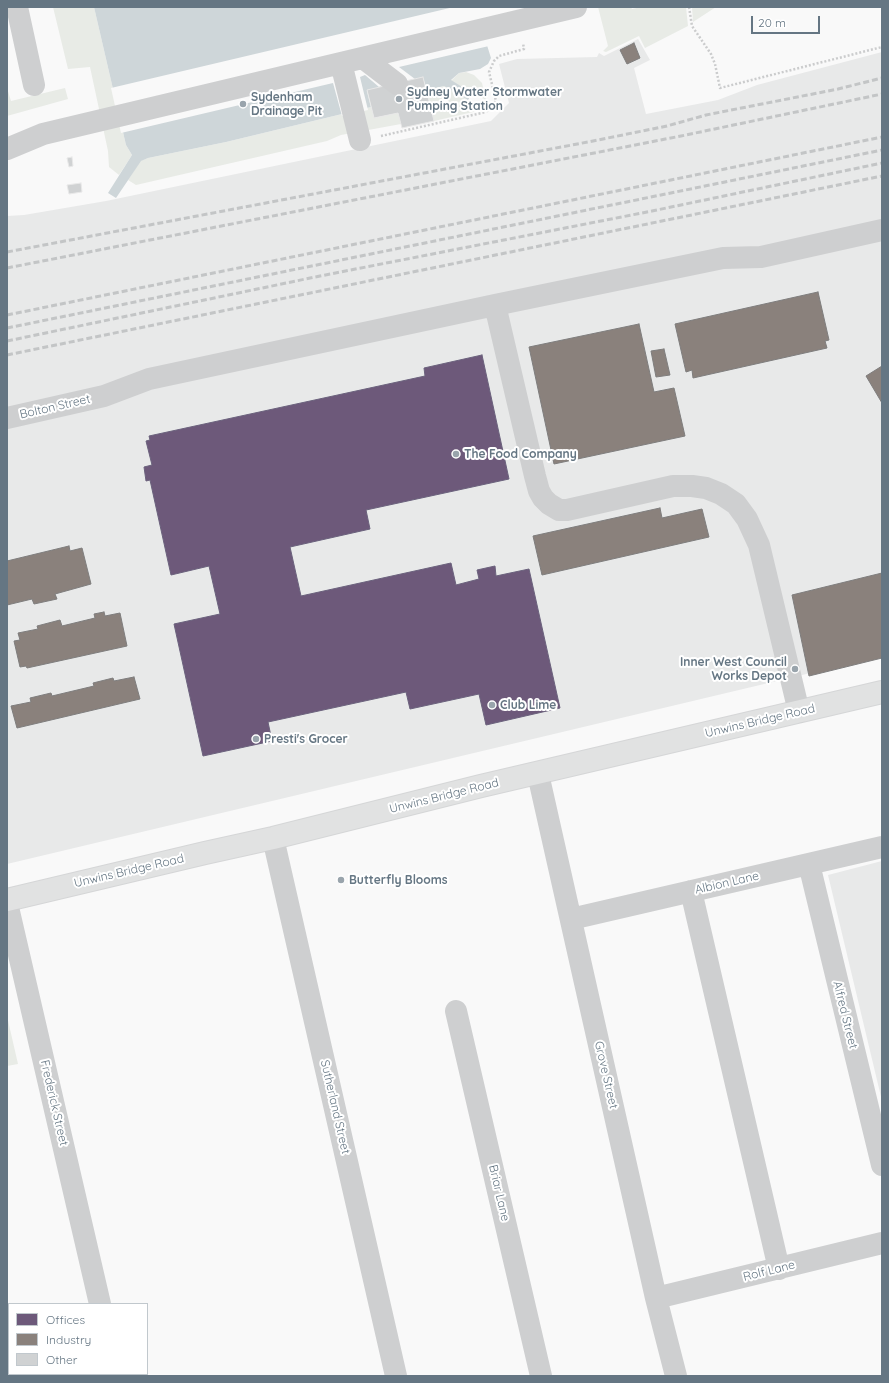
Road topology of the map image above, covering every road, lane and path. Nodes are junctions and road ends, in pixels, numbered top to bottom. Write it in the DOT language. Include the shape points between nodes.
graph roads {
  1 [pos="17,7"];
  2 [pos="576,7"];
  3 [pos="689,7"];
  4 [pos="513,23"];
  5 [pos="882,47"];
  6 [pos="363,58"];
  7 [pos="341,64"];
  8 [pos="397,84"];
  9 [pos="34,85"];
  10 [pos="386,135"];
  11 [pos="360,140"];
  12 [pos="7,149"];
  13 [pos="882,230"];
  14 [pos="495,305"];
  15 [pos="7,418"];
  16 [pos="882,692"];
  17 [pos="799,712"];
  18 [pos="538,774"];
  19 [pos="273,838"];
  20 [pos="882,847"];
  21 [pos="809,864"];
  22 [pos="691,891"];
  23 [pos="7,900"];
  24 [pos="7,903"];
  25 [pos="571,919"];
  26 [pos="456,1011"];
  27 [pos="882,1165"];
  28 [pos="882,1243"];
  29 [pos="779,1269"];
  30 [pos="656,1298"];
  31 [pos="100,1303"];
  32 [pos="396,1376"];
  33 [pos="541,1376"];
  34 [pos="676,1376"];
  1 -- 9 [label="street"];
  2 -- 4 [label="street"];
  3 -- 5 [label="path" via="692,26 711,54 720,88"];
  4 -- 6 [label="street"];
  4 -- 10 [label="path" via="524,49 499,56 494,61 489,72 496,101 486,112"];
  6 -- 7 [label="street"];
  6 -- 8 [label="street"];
  7 -- 11 [label="street"];
  7 -- 12 [label="street" via="43,134"];
  13 -- 14 [label="street, Bolton Street" via="761,257 723,258"];
  14 -- 15 [label="street, Bolton Street" via="149,379 104,396"];
  14 -- 17 [label="street" via="535,476 544,498 559,510 567,510 674,486 692,486 721,494 736,504 747,519 759,545"];
  16 -- 17 [label="main road, Unwins Bridge Road"];
  17 -- 18 [label="main road, Unwins Bridge Road"];
  18 -- 19 [label="main road, Unwins Bridge Road"];
  18 -- 25 [label="street, Grove Street"];
  19 -- 23 [label="main road, Unwins Bridge Road"];
  19 -- 32 [label="street, Sutherland Street"];
  20 -- 21 [label="street, Albion Lane"];
  21 -- 22 [label="street, Albion Lane"];
  21 -- 27 [label="street, Alfred Street"];
  22 -- 25 [label="street, Albion Lane"];
  22 -- 29 [label="street"];
  24 -- 31 [label="street, Frederick Street"];
  25 -- 30 [label="street, Grove Street"];
  26 -- 33 [label="street, Briar Lane"];
  28 -- 29 [label="street, Rolf Lane"];
  29 -- 30 [label="street, Rolf Lane"];
  30 -- 34 [label="street, Grove Street"];
}
